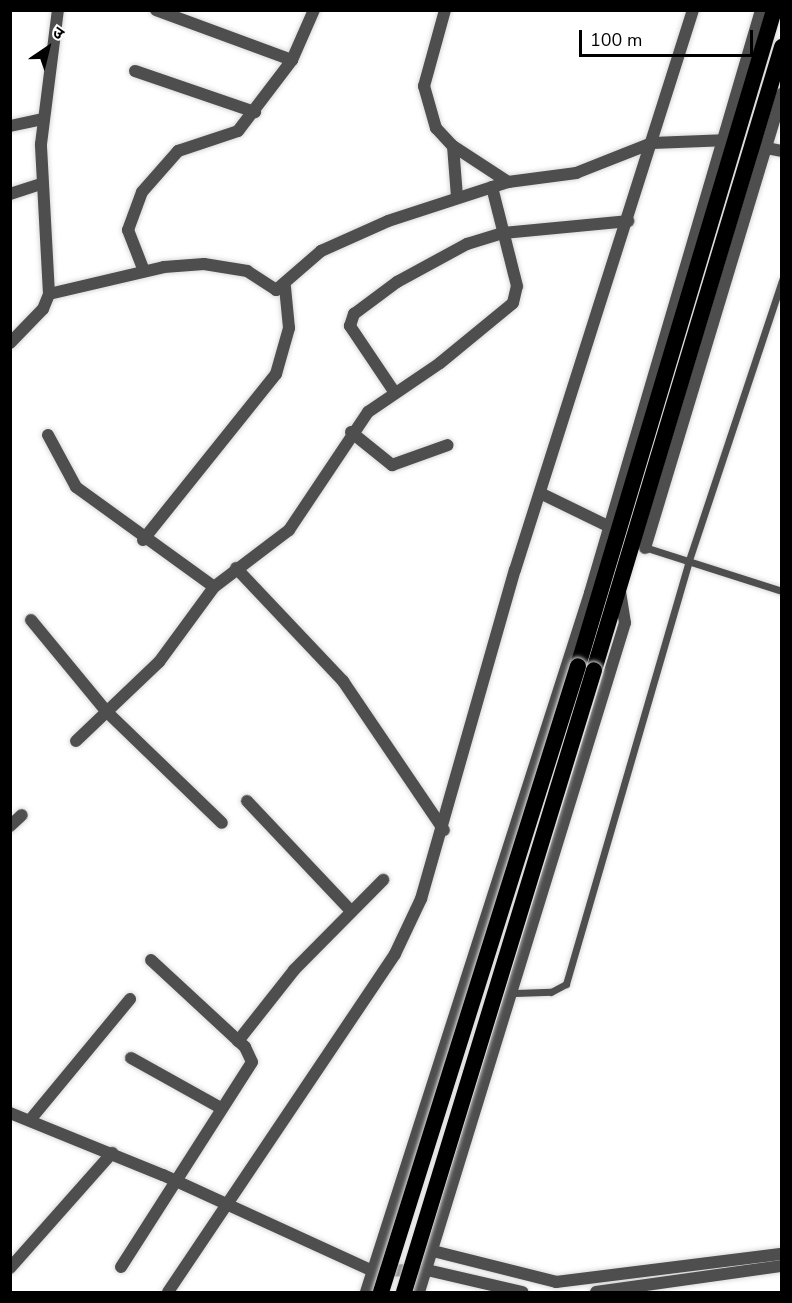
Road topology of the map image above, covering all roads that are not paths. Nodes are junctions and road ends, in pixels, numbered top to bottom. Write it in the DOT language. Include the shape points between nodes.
graph roads {
  1 [pos="58,10"];
  2 [pos="156,10"];
  3 [pos="314,10"];
  4 [pos="445,10"];
  5 [pos="693,10"];
  6 [pos="761,10"];
  7 [pos="774,10"];
  8 [pos="782,47"];
  9 [pos="292,60"];
  10 [pos="135,71"];
  11 [pos="782,93"];
  12 [pos="255,112"];
  13 [pos="42,119"];
  14 [pos="10,126"];
  15 [pos="728,139"];
  16 [pos="652,143"];
  17 [pos="453,146"];
  18 [pos="759,146"];
  19 [pos="782,151"];
  20 [pos="508,182"];
  21 [pos="40,184"];
  22 [pos="492,187"];
  23 [pos="10,194"];
  24 [pos="457,197"];
  25 [pos="628,221"];
  26 [pos="504,233"];
  27 [pos="144,271"];
  28 [pos="782,280"];
  29 [pos="285,286"];
  30 [pos="49,294"];
  31 [pos="10,343"];
  32 [pos="395,393"];
  33 [pos="351,432"];
  34 [pos="48,435"];
  35 [pos="448,445"];
  36 [pos="540,493"];
  37 [pos="611,527"];
  38 [pos="143,540"];
  39 [pos="638,545"];
  40 [pos="688,562"];
  41 [pos="236,568"];
  42 [pos="618,583"];
  43 [pos="214,587"];
  44 [pos="782,591"];
  45 [pos="31,620"];
  46 [pos="586,668"];
  47 [pos="106,711"];
  48 [pos="76,741"];
  49 [pos="247,801"];
  50 [pos="22,815"];
  51 [pos="222,823"];
  52 [pos="10,826"];
  53 [pos="444,830"];
  54 [pos="383,880"];
  55 [pos="349,909"];
  56 [pos="152,960"];
  57 [pos="515,993"];
  58 [pos="130,999"];
  59 [pos="238,1041"];
  60 [pos="131,1058"];
  61 [pos="221,1108"];
  62 [pos="10,1113"];
  63 [pos="30,1120"];
  64 [pos="112,1153"];
  65 [pos="180,1183"];
  66 [pos="228,1204"];
  67 [pos="433,1251"];
  68 [pos="782,1254"];
  69 [pos="782,1266"];
  70 [pos="121,1267"];
  71 [pos="10,1269"];
  72 [pos="427,1269"];
  73 [pos="373,1271"];
  74 [pos="558,1287"];
  75 [pos="168,1293"];
  76 [pos="366,1293"];
  77 [pos="381,1293"];
  78 [pos="404,1293"];
  79 [pos="419,1293"];
  80 [pos="522,1293"];
  81 [pos="596,1293"];
  1 -- 13 [label="street"];
  2 -- 9 [label="street"];
  3 -- 9 [label="street"];
  4 -- 17 [label="street" via="424,86 436,128"];
  5 -- 16 [label="street"];
  6 -- 15 [label="street"];
  7 -- 15 [label="highway"];
  8 -- 18 [label="highway"];
  9 -- 12 [label="street"];
  10 -- 12 [label="street"];
  11 -- 18 [label="street"];
  12 -- 27 [label="street" via="238,131 178,151 142,192 128,230"];
  13 -- 14 [label="street"];
  13 -- 21 [label="street"];
  15 -- 16 [label="street"];
  15 -- 18 [label="lane"];
  15 -- 37 [label="highway"];
  16 -- 20 [label="street" via="576,173"];
  16 -- 25 [label="street"];
  17 -- 20 [label="street"];
  17 -- 24 [label="street"];
  18 -- 19 [label="street"];
  18 -- 39 [label="highway"];
  20 -- 22 [label="street"];
  21 -- 23 [label="street"];
  21 -- 30 [label="street"];
  22 -- 24 [label="street"];
  22 -- 26 [label="street"];
  24 -- 29 [label="street" via="321,251"];
  25 -- 26 [label="street"];
  25 -- 36 [label="street"];
  26 -- 32 [label="street" via="518,286 513,303"];
  26 -- 32 [label="street" via="467,244 397,282 354,314 350,326"];
  27 -- 29 [label="street" via="228,267 247,271 268,288"];
  27 -- 30 [label="street"];
  28 -- 40 [label="lane"];
  29 -- 38 [label="street" via="289,328 276,375"];
  30 -- 31 [label="street" via="43,309"];
  32 -- 33 [label="street"];
  33 -- 35 [label="street" via="392,465"];
  33 -- 41 [label="street" via="289,530"];
  34 -- 38 [label="street" via="70,481"];
  36 -- 37 [label="street"];
  36 -- 53 [label="street"];
  37 -- 46 [label="highway"];
  37 -- 73 [label="street"];
  38 -- 43 [label="street"];
  39 -- 40 [label="lane"];
  39 -- 42 [label="highway"];
  40 -- 44 [label="lane"];
  40 -- 57 [label="lane" via="566,984 551,992"];
  41 -- 43 [label="street"];
  41 -- 53 [label="street" via="343,681"];
  42 -- 46 [label="highway"];
  42 -- 57 [label="street" via="625,623"];
  43 -- 47 [label="street" via="159,662"];
  45 -- 47 [label="street"];
  46 -- 77 [label="highway, bridge"];
  46 -- 78 [label="highway, bridge"];
  47 -- 48 [label="street"];
  47 -- 51 [label="street"];
  49 -- 55 [label="street"];
  50 -- 52 [label="street"];
  53 -- 66 [label="street" via="395,954"];
  54 -- 55 [label="street"];
  55 -- 59 [label="street"];
  56 -- 59 [label="street"];
  57 -- 67 [label="street"];
  58 -- 63 [label="street"];
  59 -- 61 [label="street" via="252,1062"];
  60 -- 61 [label="street"];
  61 -- 65 [label="street"];
  62 -- 63 [label="street"];
  63 -- 64 [label="street"];
  64 -- 65 [label="street"];
  64 -- 71 [label="street"];
  65 -- 66 [label="street"];
  65 -- 70 [label="street"];
  66 -- 73 [label="street"];
  66 -- 75 [label="street"];
  67 -- 72 [label="street"];
  67 -- 74 [label="street"];
  68 -- 74 [label="street"];
  69 -- 81 [label="street"];
  72 -- 73 [label="street"];
  72 -- 79 [label="street"];
  72 -- 80 [label="street"];
  73 -- 76 [label="street"];
}
